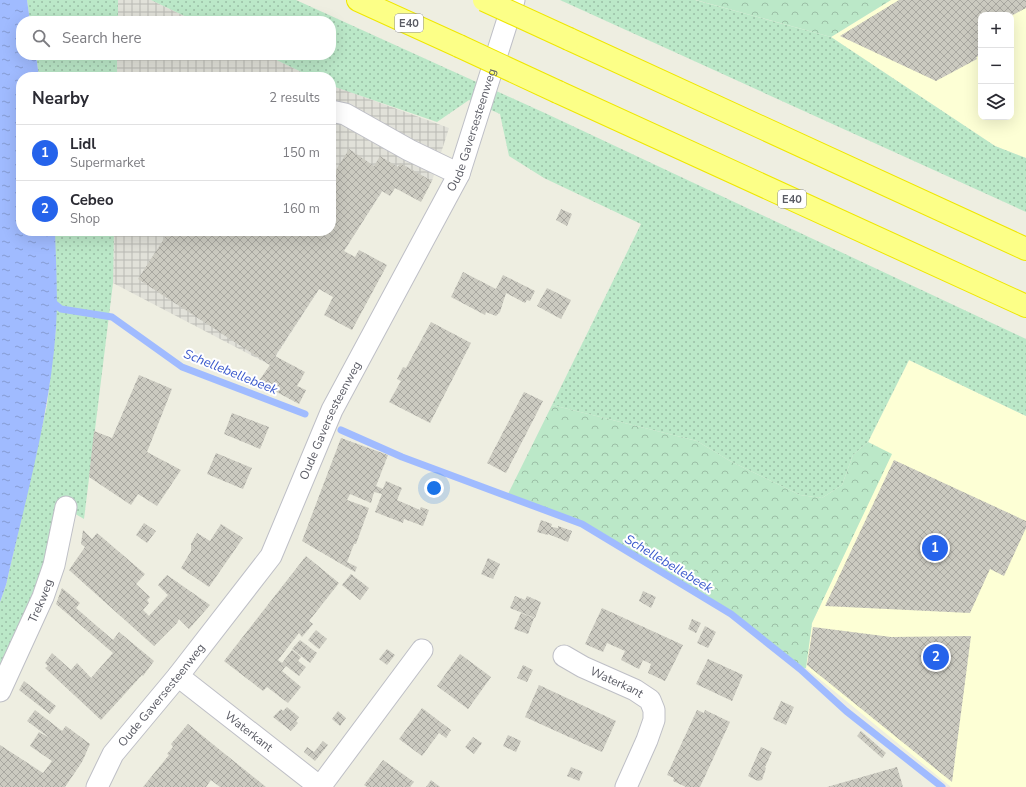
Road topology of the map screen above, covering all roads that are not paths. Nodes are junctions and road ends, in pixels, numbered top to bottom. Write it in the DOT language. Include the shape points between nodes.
graph roads {
  1 [pos="358,0"];
  2 [pos="484,0"];
  3 [pos="514,0"];
  4 [pos="336,112"];
  5 [pos="459,174"];
  6 [pos="1026,249"];
  7 [pos="1026,306"];
  8 [pos="66,507"];
  9 [pos="422,650"];
  10 [pos="564,656"];
  11 [pos="178,676"];
  12 [pos="0,691"];
  13 [pos="97,787"];
  14 [pos="320,787"];
  15 [pos="626,787"];
  1 -- 7 [label="highway, E40, bridge"];
  2 -- 6 [label="highway, bridge"];
  3 -- 5 [label="street, Oude Gaversesteenweg"];
  4 -- 5 [label="street" via="345,114 409,150"];
  5 -- 11 [label="street, Oude Gaversesteenweg" via="332,410 271,556"];
  8 -- 12 [label="street, Trekweg" via="54,565 43,597"];
  9 -- 14 [label="street, Waterkant"];
  10 -- 15 [label="street, Waterkant" via="635,690 650,700 654,720"];
  11 -- 13 [label="street, Oude Gaversesteenweg" via="113,754"];
  11 -- 14 [label="street, Waterkant"];
}
